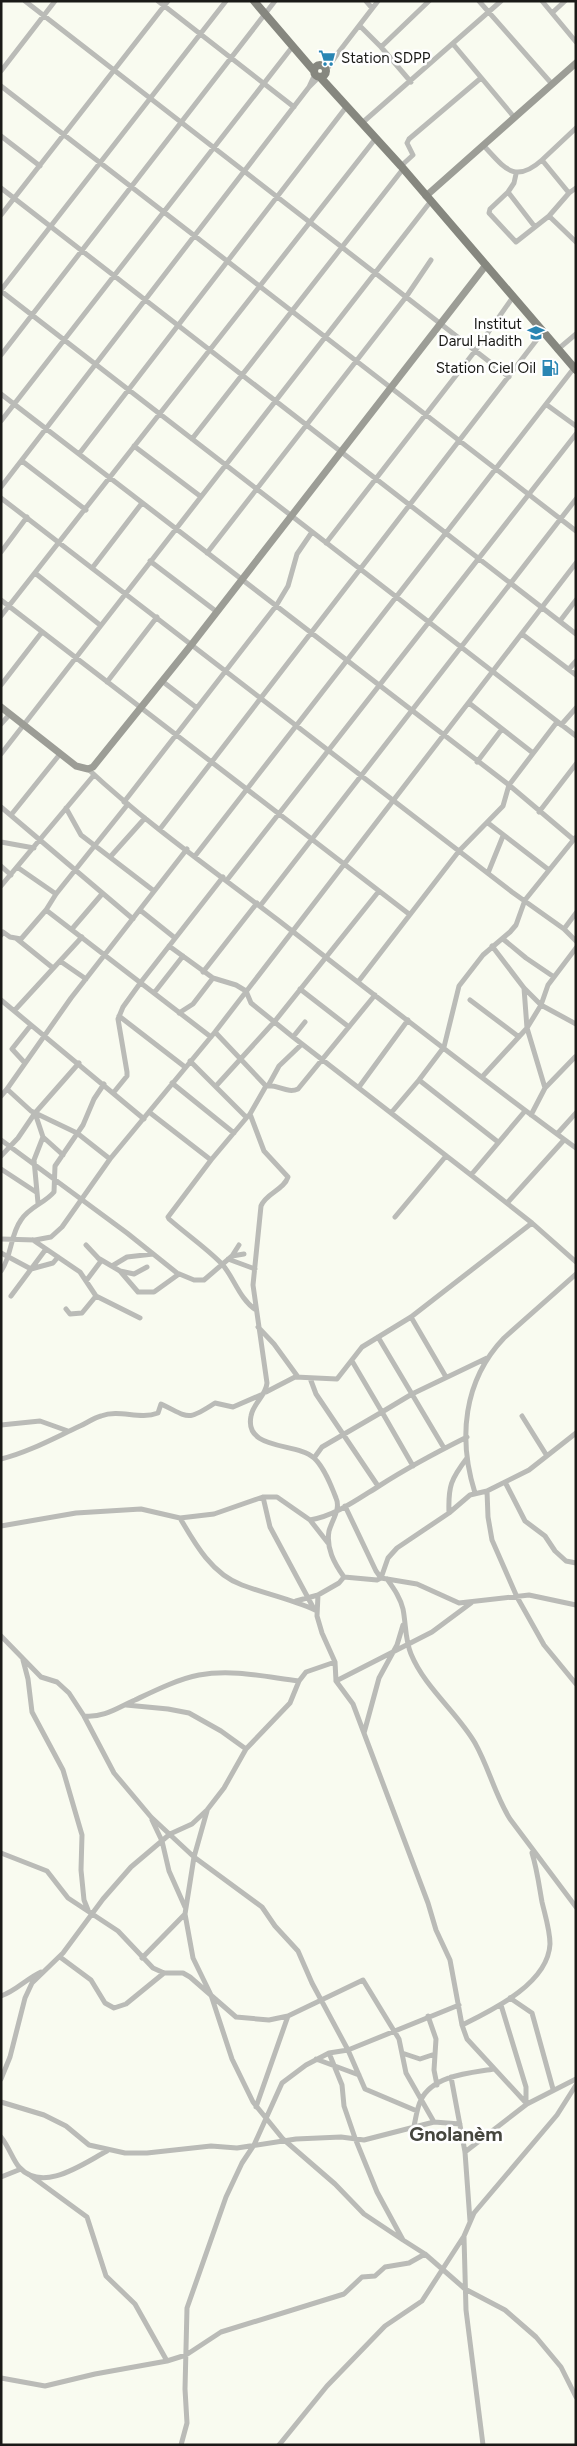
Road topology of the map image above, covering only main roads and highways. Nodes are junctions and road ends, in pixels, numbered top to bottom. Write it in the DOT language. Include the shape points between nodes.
graph roads {
  1 [pos="254,1"];
  2 [pos="575,369"];
  1 -- 2 [label="main road" via="320,71"];
}
